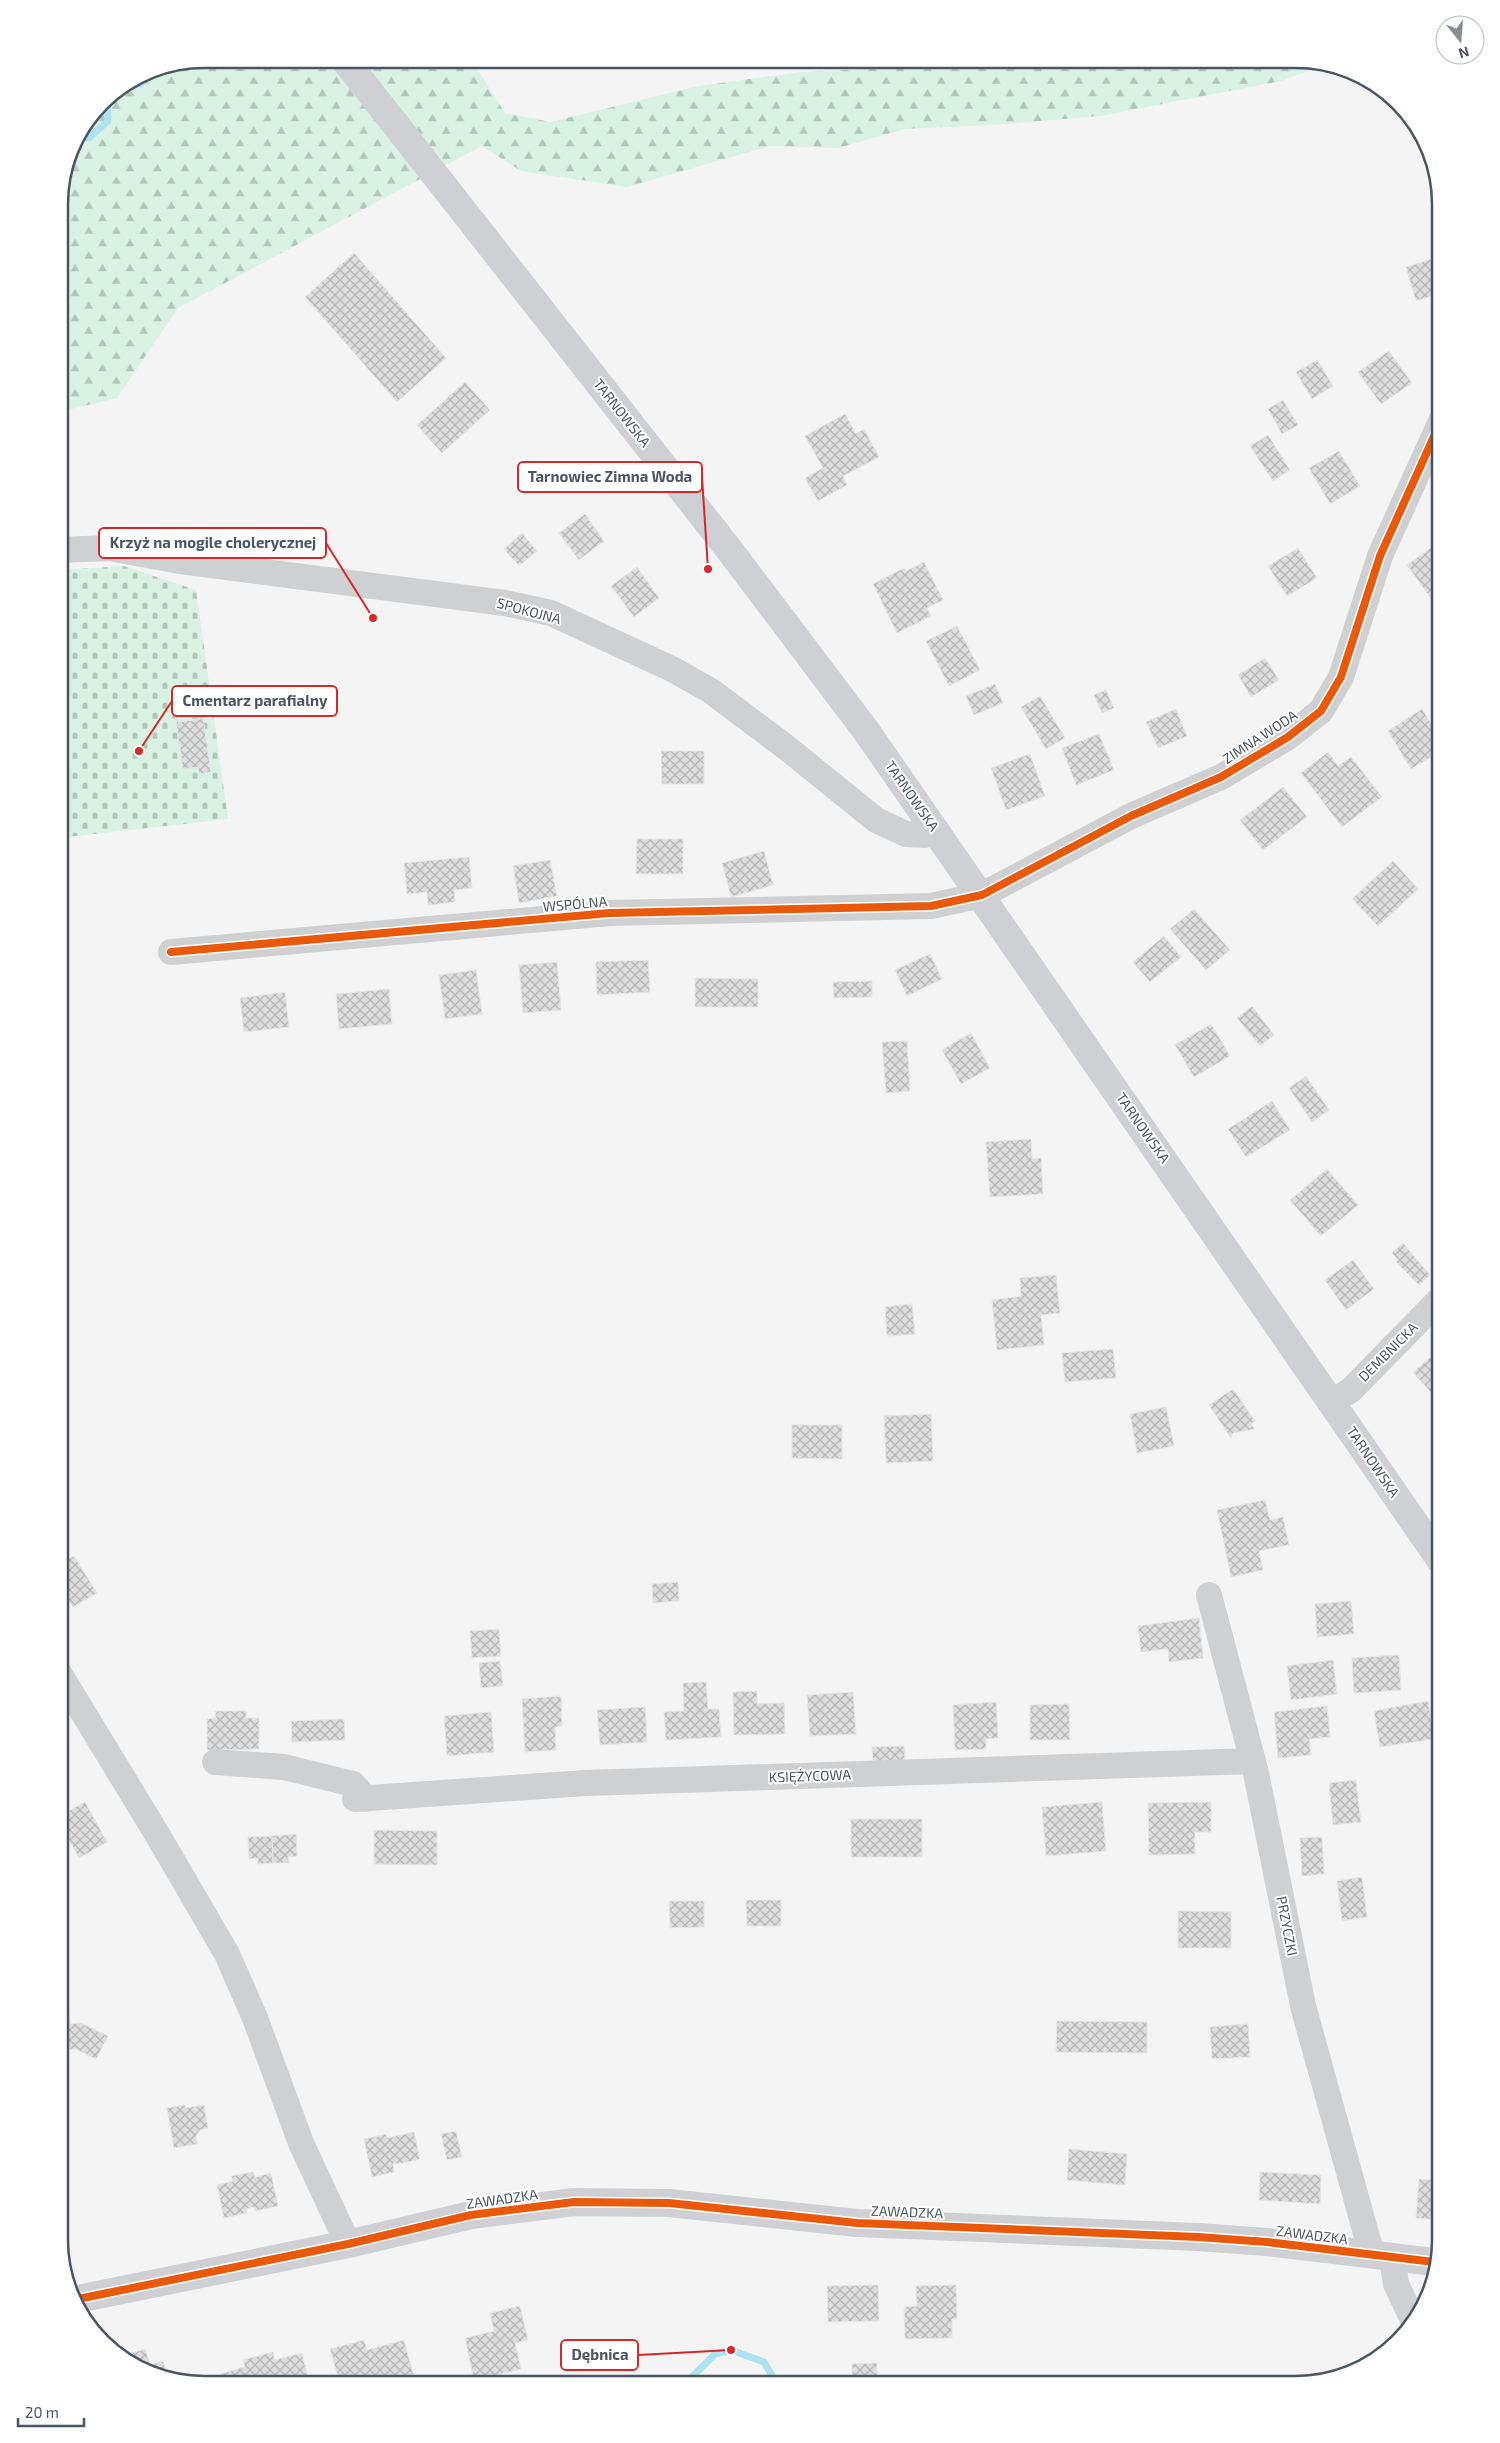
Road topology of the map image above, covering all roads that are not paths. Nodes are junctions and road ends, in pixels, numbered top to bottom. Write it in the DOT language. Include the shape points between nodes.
graph roads {
  1 [pos="350,67"];
  2 [pos="1432,441"];
  3 [pos="68,550"];
  4 [pos="938,832"];
  5 [pos="982,895"];
  6 [pos="171,952"];
  7 [pos="1432,1307"];
  8 [pos="1332,1402"];
  9 [pos="1432,1548"];
  10 [pos="1209,1595"];
  11 [pos="67,1686"];
  12 [pos="1253,1761"];
  13 [pos="215,1762"];
  14 [pos="348,2244"];
  15 [pos="1382,2256"];
  16 [pos="1430,2262"];
  17 [pos="82,2298"];
  18 [pos="1410,2313"];
  1 -- 4 [label="main road, TARNOWSKA" via="743,568"];
  2 -- 5 [label="street, ZIMNA WODA" via="1380,556 1341,678 1321,711 1288,737 1221,777 1131,816"];
  3 -- 4 [label="street, SPOKOJNA" via="109,548 188,562 505,603 551,614 672,669 711,691 788,748 876,820 906,834"];
  4 -- 5 [label="main road, TARNOWSKA"];
  5 -- 6 [label="street, WSPÓLNA" via="931,906 610,913"];
  5 -- 8 [label="main road, TARNOWSKA"];
  7 -- 8 [label="street, DEMBNICKA" via="1351,1390"];
  8 -- 9 [label="main road, TARNOWSKA"];
  10 -- 12 [label="street, PRZYCZKI"];
  11 -- 14 [label="street" via="158,1834 226,1954 301,2143"];
  12 -- 13 [label="street, KSIĘŻYCOWA" via="586,1783 361,1799 353,1784 284,1767"];
  12 -- 15 [label="street, PRZYCZKI" via="1303,2006"];
  14 -- 15 [label="main road, ZAWADZKA" via="480,2214 574,2202 621,2201 715,2206 857,2223 1257,2241"];
  14 -- 17 [label="main road, ZAWADZKA"];
  15 -- 16 [label="main road, ZAWADZKA"];
  15 -- 18 [label="street, PRZYCZKI"];
}
